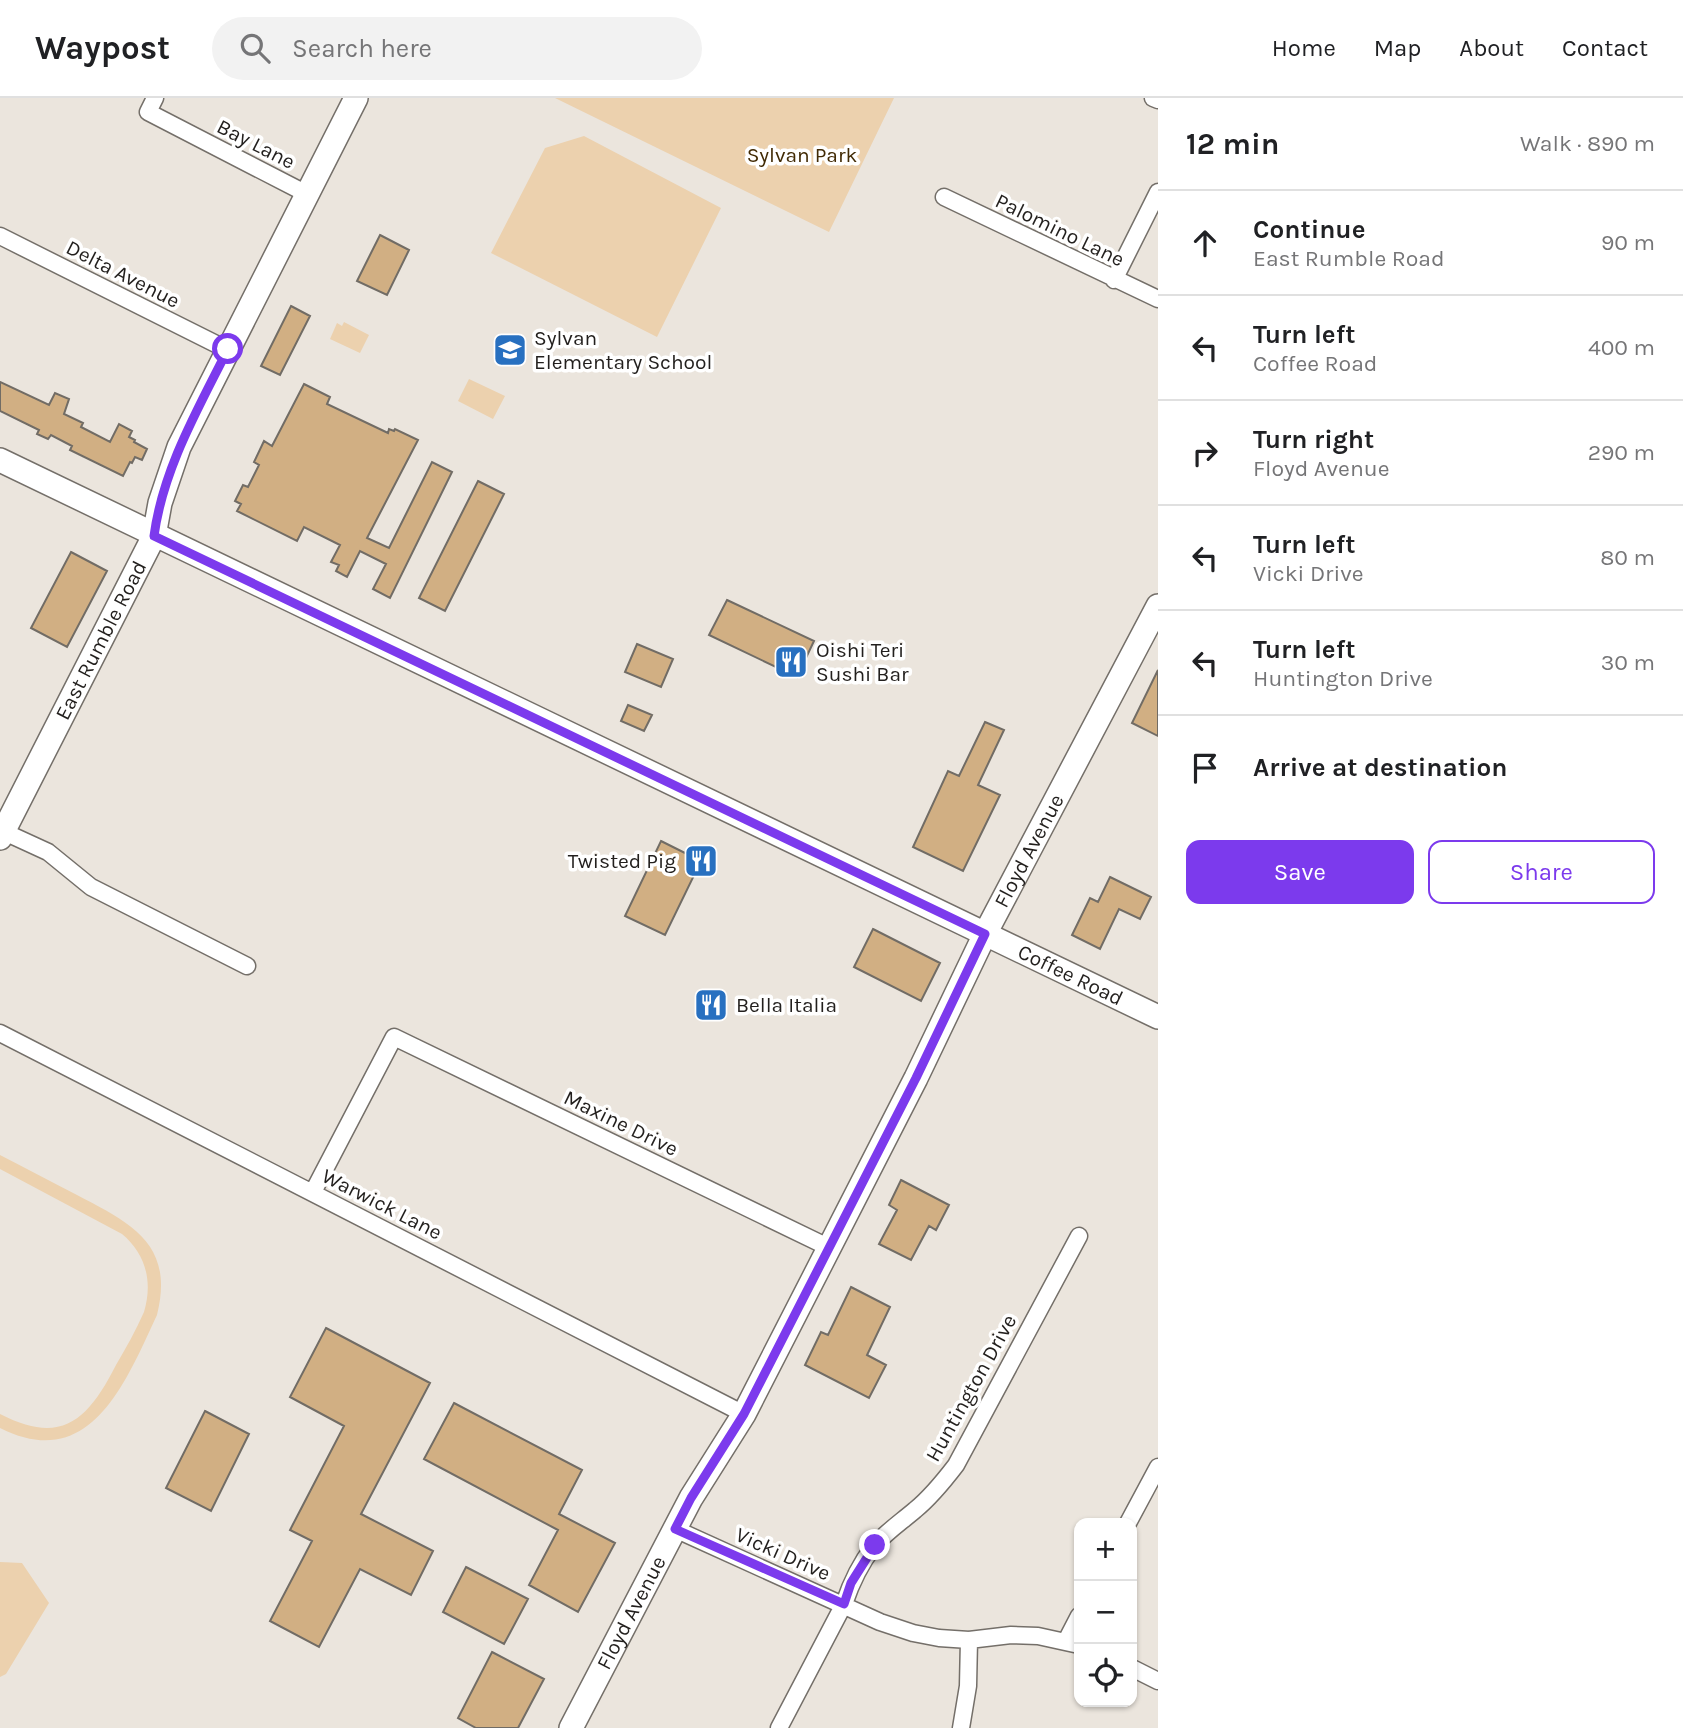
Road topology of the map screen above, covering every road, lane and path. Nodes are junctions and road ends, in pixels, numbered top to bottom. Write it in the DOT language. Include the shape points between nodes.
graph roads {
  1 [pos="356,98"];
  2 [pos="152,105"];
  3 [pos="1158,192"];
  4 [pos="307,194"];
  5 [pos="944,197"];
  6 [pos="0,236"];
  7 [pos="1114,280"];
  8 [pos="1158,299"];
  9 [pos="228,349"];
  10 [pos="0,460"];
  11 [pos="154,536"];
  12 [pos="1156,616"];
  13 [pos="1,833"];
  14 [pos="985,934"];
  15 [pos="247,966"];
  16 [pos="1158,1017"];
  17 [pos="0,1033"];
  18 [pos="313,1192"];
  19 [pos="1079,1236"];
  20 [pos="830,1248"];
  21 [pos="744,1414"];
  22 [pos="1158,1467"];
  23 [pos="1131,1518"];
  24 [pos="675,1529"];
  25 [pos="844,1604"];
  26 [pos="970,1640"];
  27 [pos="1072,1643"];
  28 [pos="1137,1670"];
  29 [pos="1158,1681"];
  30 [pos="571,1728"];
  31 [pos="779,1728"];
  32 [pos="961,1728"];
  1 -- 4 [label="street, East Rumble Road"];
  2 -- 4 [label="street, Bay Lane"];
  3 -- 7 [label="street"];
  4 -- 9 [label="street, East Rumble Road"];
  5 -- 7 [label="street, Palomino Lane"];
  6 -- 9 [label="street, Delta Avenue"];
  7 -- 8 [label="street, Palomino Lane"];
  9 -- 11 [label="street, East Rumble Road" via="179,447 162,494"];
  10 -- 11 [label="street, Coffee Road"];
  11 -- 13 [label="street, East Rumble Road"];
  11 -- 14 [label="street, Coffee Road"];
  12 -- 14 [label="street, Floyd Avenue"];
  13 -- 15 [label="street" via="48,852 91,887"];
  14 -- 16 [label="street, Coffee Road"];
  14 -- 20 [label="street, Floyd Avenue"];
  17 -- 18 [label="street, Warwick Lane"];
  18 -- 20 [label="street, Maxine Drive" via="394,1037"];
  18 -- 21 [label="street, Warwick Lane"];
  19 -- 25 [label="street, Huntington Drive" via="956,1465 938,1488 875,1545 851,1583"];
  20 -- 21 [label="street, Floyd Avenue"];
  21 -- 24 [label="street, Floyd Avenue"];
  22 -- 23 [label="street"];
  24 -- 25 [label="street, Vicki Drive"];
  24 -- 30 [label="street, Floyd Avenue"];
  25 -- 26 [label="street, Vicki Drive" via="913,1633"];
  25 -- 31 [label="street, Huntington Drive"];
  26 -- 27 [label="street, Vicki Drive" via="1011,1635"];
  26 -- 32 [label="street"];
  28 -- 29 [label="street"];
}
